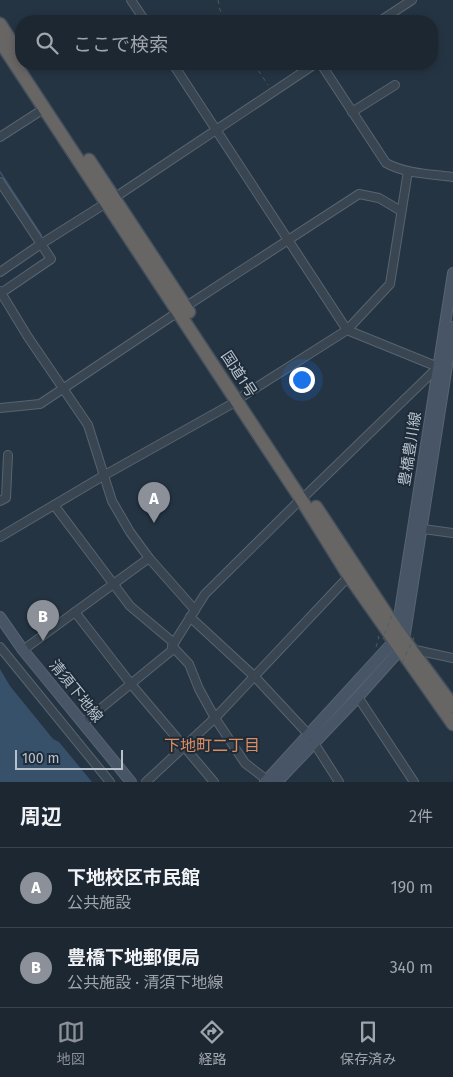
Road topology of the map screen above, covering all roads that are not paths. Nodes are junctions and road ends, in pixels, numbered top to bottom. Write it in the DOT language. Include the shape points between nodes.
graph roads {
  1 [pos="131,0"];
  2 [pos="412,0"];
  3 [pos="141,15"];
  4 [pos="389,15"];
  5 [pos="0,24"];
  6 [pos="0,41"];
  7 [pos="15,48"];
  8 [pos="15,63"];
  9 [pos="19,70"];
  10 [pos="30,70"];
  11 [pos="177,70"];
  12 [pos="306,70"];
  13 [pos="325,70"];
  14 [pos="395,85"];
  15 [pos="45,108"];
  16 [pos="352,112"];
  17 [pos="216,130"];
  18 [pos="0,137"];
  19 [pos="408,171"];
  20 [pos="453,177"];
  21 [pos="0,182"];
  22 [pos="110,200"];
  23 [pos="401,211"];
  24 [pos="288,240"];
  25 [pos="41,244"];
  26 [pos="0,272"];
  27 [pos="453,273"];
  28 [pos="0,292"];
  29 [pos="182,310"];
  30 [pos="453,327"];
  31 [pos="347,330"];
  32 [pos="451,352"];
  33 [pos="445,372"];
  34 [pos="63,388"];
  35 [pos="240,399"];
  36 [pos="0,408"];
  37 [pos="8,455"];
  38 [pos="104,476"];
  39 [pos="304,496"];
  40 [pos="0,502"];
  41 [pos="54,505"];
  42 [pos="423,528"];
  43 [pos="453,533"];
  44 [pos="1,535"];
  45 [pos="149,558"];
  46 [pos="349,576"];
  47 [pos="114,585"];
  48 [pos="75,612"];
  49 [pos="193,613"];
  50 [pos="0,617"];
  51 [pos="398,641"];
  52 [pos="173,644"];
  53 [pos="0,647"];
  54 [pos="23,650"];
  55 [pos="453,658"];
  56 [pos="254,677"];
  57 [pos="131,684"];
  58 [pos="358,697"];
  59 [pos="453,706"];
  60 [pos="215,718"];
  61 [pos="83,723"];
  62 [pos="453,724"];
  63 [pos="311,739"];
  64 [pos="184,747"];
  65 [pos="270,781"];
  66 [pos="110,782"];
  67 [pos="131,782"];
  68 [pos="146,782"];
  69 [pos="214,782"];
  70 [pos="340,782"];
  71 [pos="414,782"];
  1 -- 3 [label="street"];
  2 -- 4 [label="street"];
  5 -- 7 [label="highway"];
  6 -- 8 [label="highway, 国道1号"];
  9 -- 15 [label="highway, 国道1号"];
  10 -- 22 [label="highway, 国道1号"];
  11 -- 17 [label="street"];
  12 -- 17 [label="street"];
  13 -- 16 [label="street"];
  14 -- 16 [label="street"];
  15 -- 18 [label="street"];
  15 -- 22 [label="highway, 国道1号"];
  16 -- 19 [label="street" via="386,163"];
  17 -- 22 [label="street"];
  17 -- 24 [label="street"];
  19 -- 20 [label="street"];
  19 -- 23 [label="street"];
  21 -- 25 [label="street"];
  22 -- 25 [label="street"];
  22 -- 29 [label="highway, 国道1号"];
  23 -- 24 [label="street" via="379,198 359,194"];
  23 -- 31 [label="street" via="390,284"];
  24 -- 29 [label="street"];
  24 -- 31 [label="street"];
  25 -- 26 [label="street"];
  25 -- 28 [label="street" via="51,258"];
  27 -- 33 [label="main road, 豊橋豊川線"];
  28 -- 34 [label="street"];
  29 -- 34 [label="street"];
  29 -- 35 [label="highway, 国道1号"];
  30 -- 32 [label="main road, 豊橋豊川線"];
  31 -- 33 [label="street"];
  31 -- 35 [label="street"];
  32 -- 33 [label="main road, 豊橋豊川線"];
  33 -- 39 [label="street"];
  33 -- 42 [label="main road, 豊橋豊川線"];
  33 -- 51 [label="main road, 豊橋豊川線"];
  34 -- 36 [label="street" via="40,404"];
  34 -- 38 [label="street" via="88,425"];
  35 -- 38 [label="street"];
  35 -- 39 [label="highway, 国道1号"];
  37 -- 40 [label="street" via="6,498"];
  38 -- 41 [label="street"];
  38 -- 45 [label="street" via="112,501"];
  39 -- 46 [label="highway, 国道1号"];
  39 -- 49 [label="street" via="205,594"];
  39 -- 51 [label="highway, 国道1号"];
  41 -- 44 [label="street"];
  41 -- 47 [label="street"];
  42 -- 43 [label="street"];
  42 -- 51 [label="main road, 豊橋豊川線"];
  45 -- 47 [label="street"];
  45 -- 49 [label="street"];
  46 -- 51 [label="highway, 国道1号"];
  46 -- 56 [label="street"];
  47 -- 48 [label="street"];
  47 -- 52 [label="street" via="130,606"];
  48 -- 54 [label="street"];
  48 -- 57 [label="street"];
  49 -- 52 [label="street"];
  49 -- 56 [label="street"];
  50 -- 54 [label="main road, 清須下地線"];
  51 -- 55 [label="street"];
  51 -- 58 [label="main road"];
  51 -- 59 [label="highway, 国道1号"];
  51 -- 62 [label="highway, 国道1号"];
  51 -- 63 [label="main road"];
  52 -- 57 [label="street" via="171,651"];
  52 -- 60 [label="street" via="189,664"];
  53 -- 66 [label="street"];
  54 -- 61 [label="main road, 清須下地線"];
  56 -- 60 [label="street"];
  56 -- 63 [label="street"];
  57 -- 61 [label="street"];
  57 -- 64 [label="street"];
  58 -- 63 [label="main road"];
  58 -- 71 [label="street"];
  60 -- 64 [label="street"];
  60 -- 65 [label="street" via="245,763"];
  61 -- 67 [label="main road, 清須下地線"];
  63 -- 65 [label="main road"];
  63 -- 70 [label="street"];
  64 -- 68 [label="street"];
  64 -- 69 [label="street"];
}
